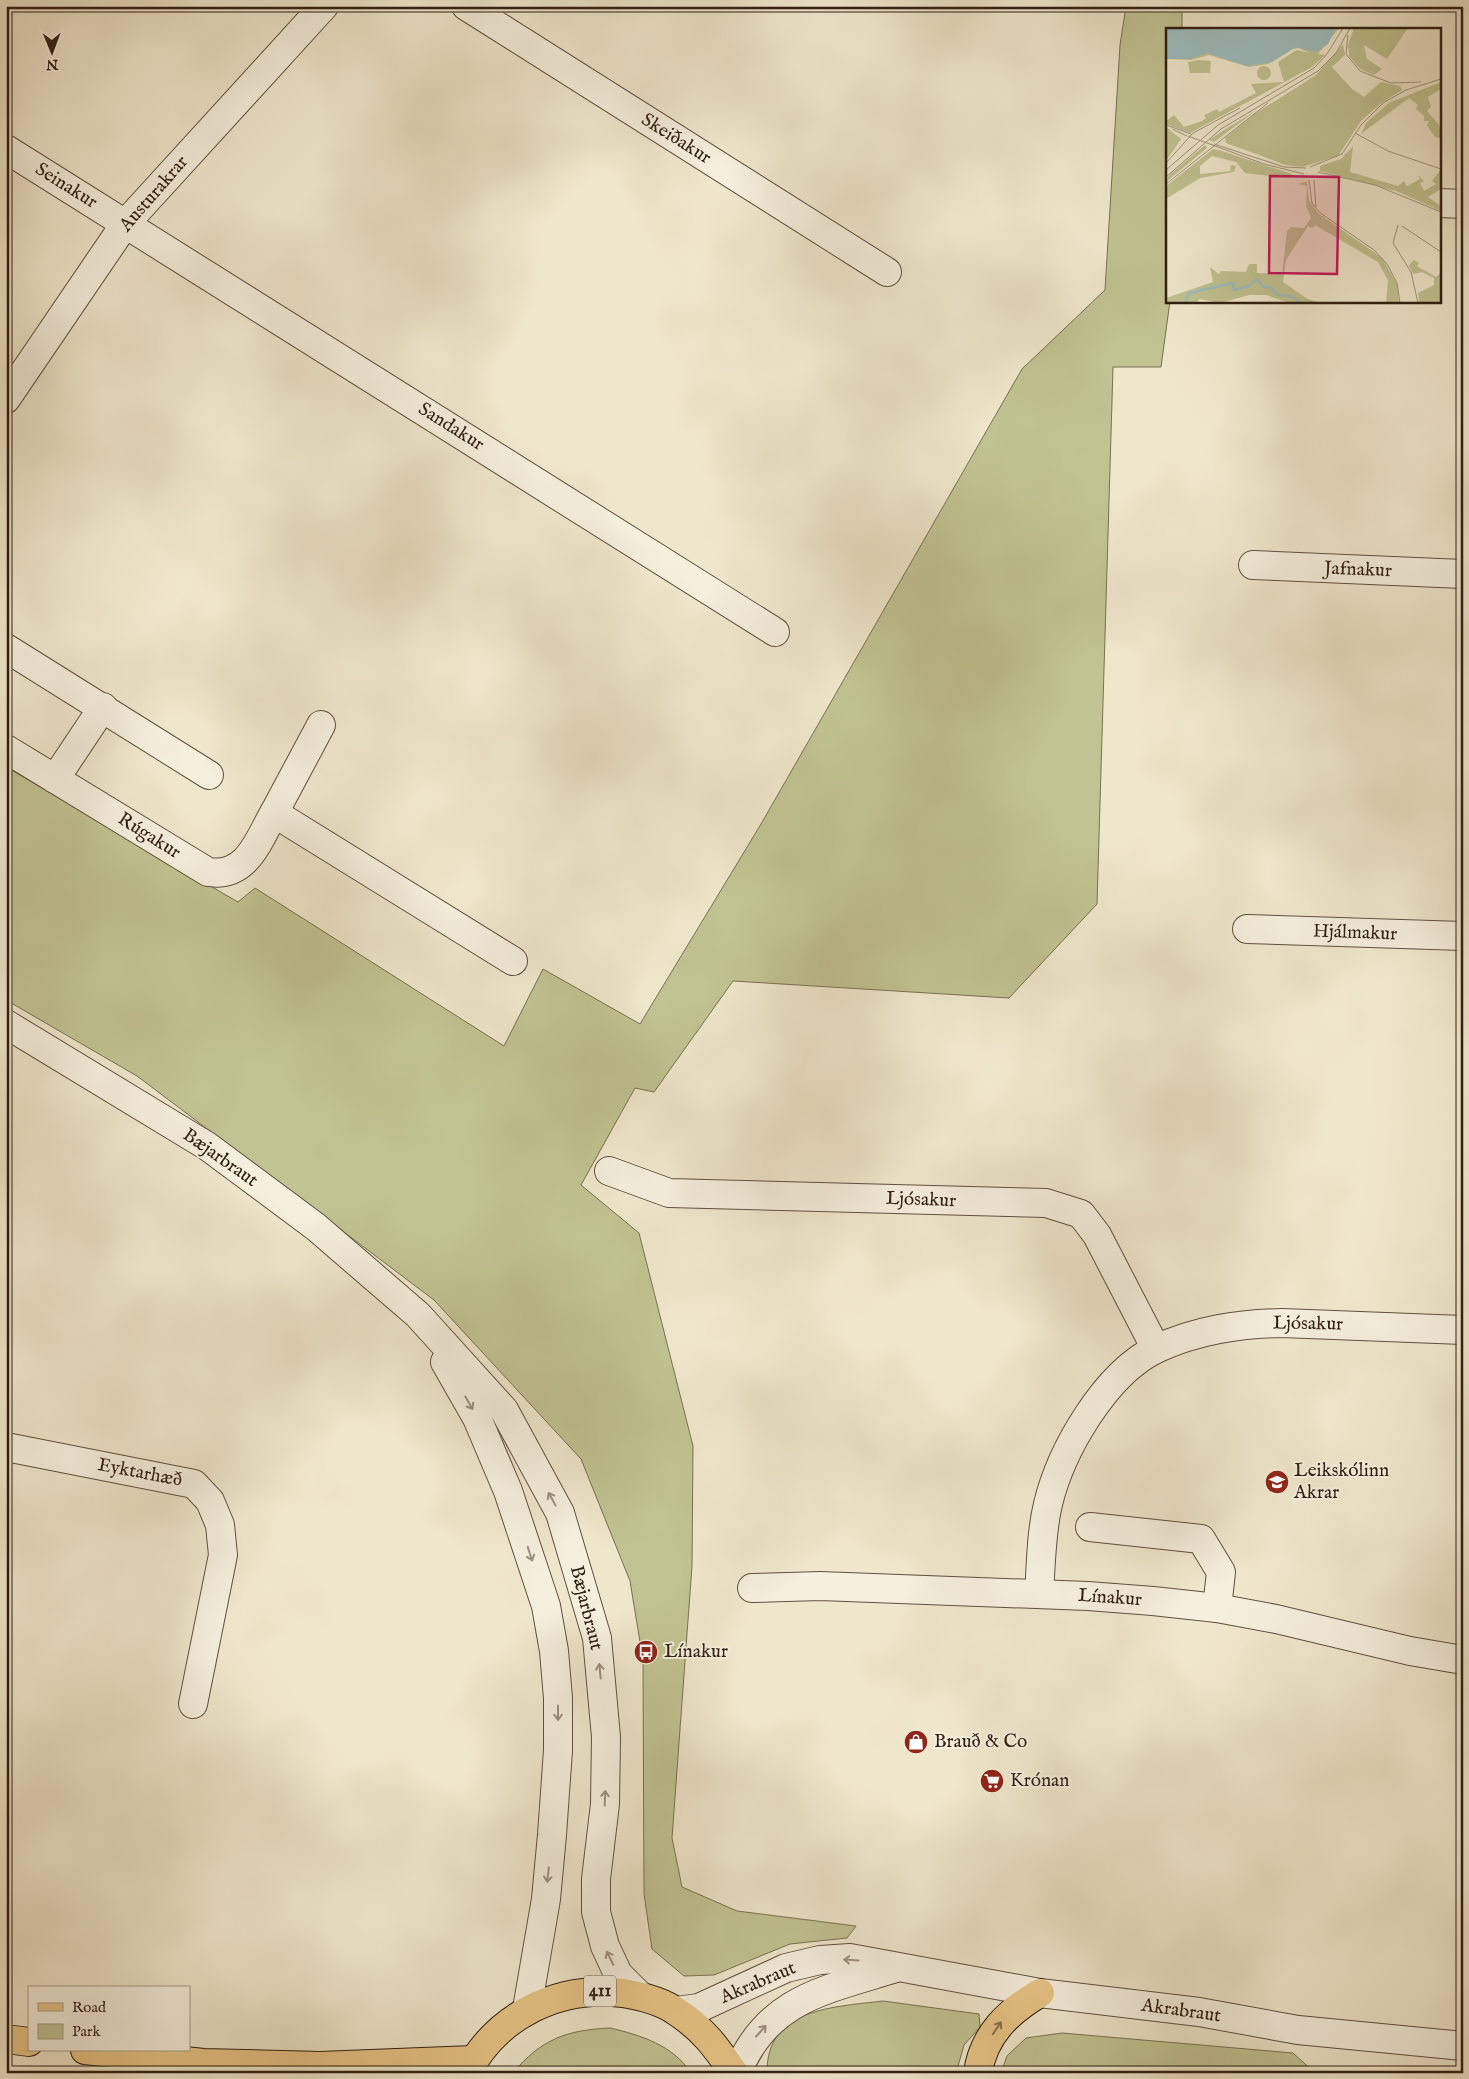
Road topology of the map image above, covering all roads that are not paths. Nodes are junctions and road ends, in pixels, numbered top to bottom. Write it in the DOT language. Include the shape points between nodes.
graph roads {
  1 [pos="324,6"];
  2 [pos="466,6"];
  3 [pos="6,149"];
  4 [pos="1442,203"];
  5 [pos="1463,204"];
  6 [pos="125,224"];
  7 [pos="887,272"];
  8 [pos="6,399"];
  9 [pos="1254,566"];
  10 [pos="1463,574"];
  11 [pos="776,632"];
  12 [pos="6,648"];
  13 [pos="103,707"];
  14 [pos="322,725"];
  15 [pos="6,749"];
  16 [pos="209,775"];
  17 [pos="55,779"];
  18 [pos="274,813"];
  19 [pos="1247,929"];
  20 [pos="1463,936"];
  21 [pos="513,961"];
  22 [pos="6,1024"];
  23 [pos="609,1171"];
  24 [pos="418,1315"];
  25 [pos="1463,1330"];
  26 [pos="1156,1349"];
  27 [pos="6,1447"];
  28 [pos="1090,1527"];
  29 [pos="752,1588"];
  30 [pos="1040,1594"];
  31 [pos="1217,1608"];
  32 [pos="1463,1660"];
  33 [pos="193,1704"];
  34 [pos="899,1967"];
  35 [pos="1040,1993"];
  36 [pos="640,1996"];
  37 [pos="527,2009"];
  38 [pos="676,2011"];
  39 [pos="6,2039"];
  40 [pos="28,2042"];
  41 [pos="1463,2046"];
  42 [pos="103,2052"];
  43 [pos="470,2067"];
  44 [pos="735,2073"];
  45 [pos="978,2073"];
  1 -- 6 [label="street, Austurakrar"];
  2 -- 7 [label="street, Skeiðakur"];
  3 -- 6 [label="street, Seinakur"];
  4 -- 5 [label="street"];
  6 -- 8 [label="street, Austurakrar"];
  6 -- 11 [label="street, Sandakur"];
  9 -- 10 [label="street, Jafnakur"];
  12 -- 13 [label="street"];
  13 -- 16 [label="street"];
  13 -- 17 [label="street"];
  14 -- 18 [label="street, Rúgakur"];
  15 -- 17 [label="street, Rúgakur"];
  17 -- 18 [label="street, Rúgakur" via="208,872 228,872 240,866 249,857"];
  18 -- 21 [label="street"];
  19 -- 20 [label="street, Hjálmakur"];
  22 -- 24 [label="street, Bæjarbraut" via="207,1146 316,1226"];
  23 -- 26 [label="street, Ljósakur" via="669,1193 1046,1203 1059,1206 1081,1214 1097,1235"];
  36 -- 24 [label="street, Bæjarbraut, one-way" via="618,1974 605,1946 596,1912 596,1880 605,1804 606,1737 597,1638 560,1513 504,1410"];
  24 -- 37 [label="street, Bæjarbraut, one-way" via="477,1418 508,1491 546,1606 554,1651 558,1750 552,1835 543,1918"];
  25 -- 26 [label="street, Ljósakur" via="1253,1324 1224,1326"];
  26 -- 30 [label="street, Ljósakur" via="1134,1363 1102,1396 1068,1448 1047,1505"];
  27 -- 33 [label="street, Eyktarhæð" via="194,1484 210,1501 220,1525 223,1555"];
  28 -- 31 [label="street" via="1201,1539 1221,1572"];
  29 -- 30 [label="street, Línakur" via="820,1586"];
  30 -- 31 [label="street, Línakur"];
  31 -- 32 [label="street, Línakur"];
  34 -- 35 [label="street, Akrabraut"];
  34 -- 38 [label="street, Akrabraut, one-way" via="850,1958 820,1960 786,1968 699,2008"];
  44 -- 34 [label="street, Akrabraut, one-way" via="760,2030 788,2006 828,1989"];
  35 -- 41 [label="street, Akrabraut" via="1199,2012 1298,2030"];
  45 -- 35 [label="main road, one-way" via="984,2050 1000,2022"];
  36 -- 37 [label="main road, 411" via="602,1990 563,1995"];
  36 -- 38 [label="main road, 411"];
  37 -- 43 [label="main road, 411" via="488,2040"];
  38 -- 44 [label="main road, 411" via="711,2038"];
  39 -- 40 [label="main road"];
  42 -- 43 [label="main road, 411" via="203,2063"];
}
